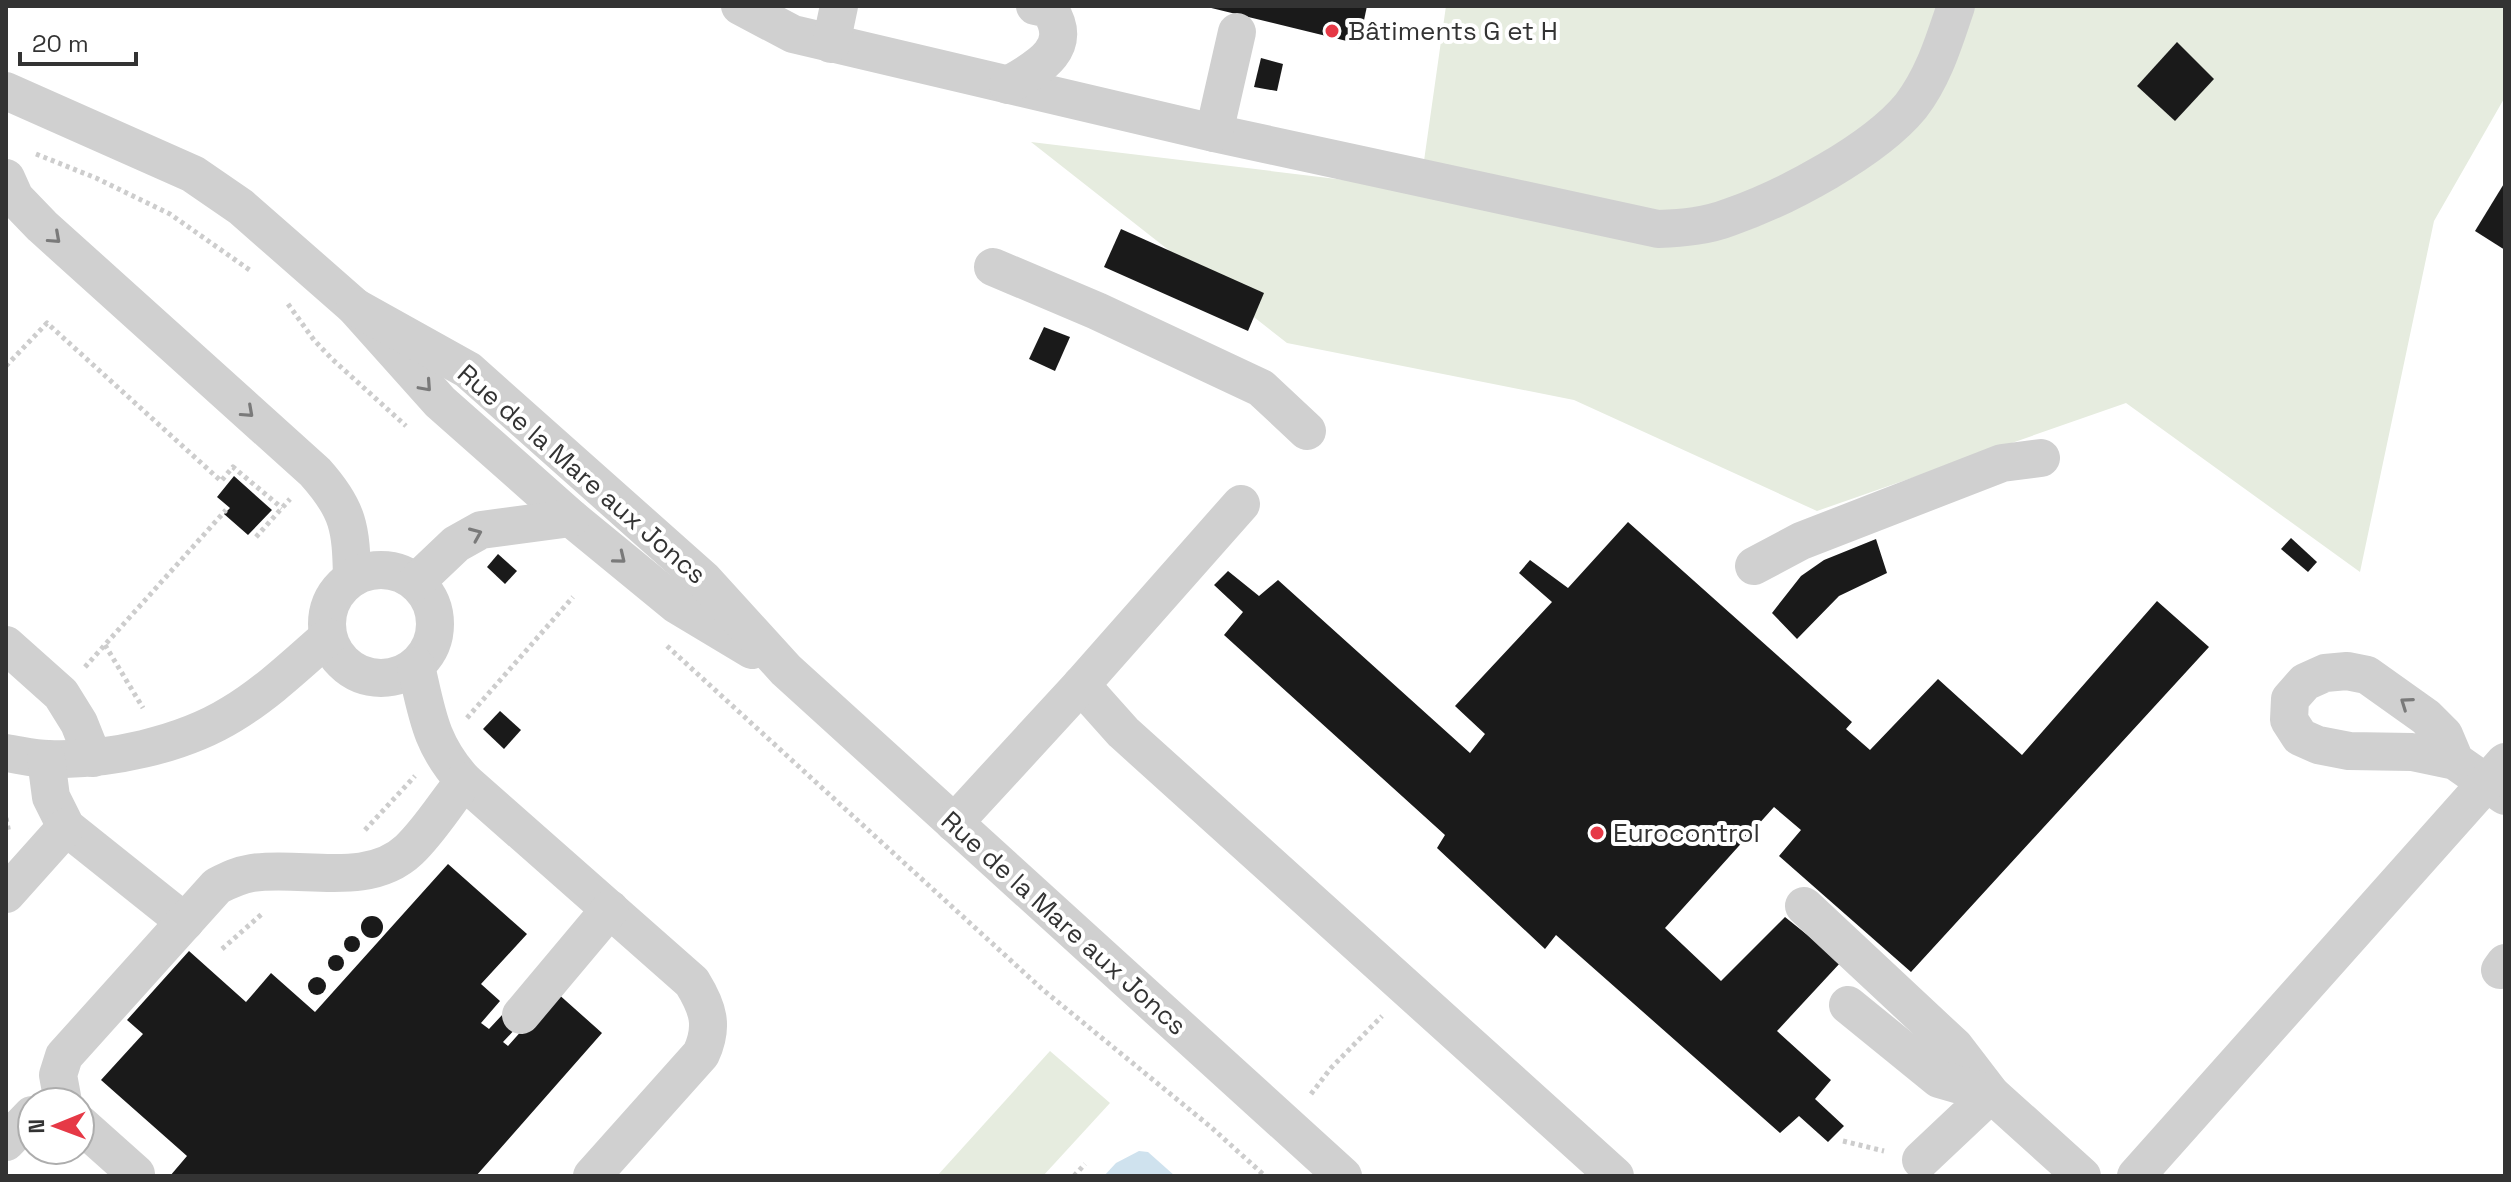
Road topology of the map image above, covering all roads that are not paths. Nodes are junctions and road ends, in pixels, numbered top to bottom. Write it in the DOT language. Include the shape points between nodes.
graph roads {
  1 [pos="740,6"];
  2 [pos="839,6"];
  3 [pos="1035,6"];
  4 [pos="1956,6"];
  5 [pos="1237,32"];
  6 [pos="831,44"];
  7 [pos="1008,85"];
  8 [pos="6,91"];
  9 [pos="1214,133"];
  10 [pos="16,164"];
  11 [pos="993,267"];
  12 [pos="355,307"];
  13 [pos="1307,431"];
  14 [pos="2041,458"];
  15 [pos="1241,504"];
  16 [pos="571,518"];
  17 [pos="1754,566"];
  18 [pos="352,578"];
  19 [pos="416,582"];
  20 [pos="328,637"];
  21 [pos="6,645"];
  22 [pos="416,666"];
  23 [pos="786,670"];
  24 [pos="1081,685"];
  25 [pos="6,753"];
  26 [pos="93,758"];
  27 [pos="46,759"];
  28 [pos="2455,761"];
  29 [pos="2499,780"];
  30 [pos="464,781"];
  31 [pos="954,823"];
  32 [pos="66,827"];
  33 [pos="6,894"];
  34 [pos="1804,906"];
  35 [pos="610,909"];
  36 [pos="185,922"];
  37 [pos="1848,1005"];
  38 [pos="521,1015"];
  39 [pos="57,1086"];
  40 [pos="1991,1094"];
  41 [pos="96,1138"];
  42 [pos="1921,1160"];
  43 [pos="136,1174"];
  44 [pos="592,1176"];
  45 [pos="1343,1176"];
  46 [pos="1615,1176"];
  47 [pos="2082,1176"];
  48 [pos="2136,1176"];
  1 -- 6 [label="street" via="793,34"];
  2 -- 6 [label="street"];
  3 -- 7 [label="street" via="1049,9 1057,20 1053,52 1039,68"];
  4 -- 9 [label="street" via="1935,67 1910,107 1871,142 1776,198 1692,227 1658,229"];
  5 -- 9 [label="street"];
  6 -- 7 [label="street"];
  7 -- 9 [label="street"];
  8 -- 12 [label="street, Rue de la Mare aux Joncs" via="193,174 241,207"];
  10 -- 18 [label="street, one-way" via="15,198 335,495 347,517"];
  11 -- 13 [label="street" via="1261,388"];
  12 -- 16 [label="street, Rue de la Mare aux Joncs, one-way" via="440,402"];
  12 -- 23 [label="street, Rue de la Mare aux Joncs" via="468,370 704,580"];
  14 -- 17 [label="street" via="1987,469 1801,541"];
  15 -- 24 [label="street"];
  19 -- 16 [label="street, one-way" via="456,544 481,530"];
  16 -- 23 [label="street, Rue de la Mare aux Joncs, one-way" via="677,605"];
  18 -- 19 [label="street" via="385,569"];
  18 -- 20 [label="street" via="330,603"];
  19 -- 22 [label="street" via="429,597 435,634"];
  20 -- 22 [label="street" via="334,653 362,675 381,679"];
  20 -- 26 [label="street" via="230,716 164,743"];
  21 -- 26 [label="street" via="61,694"];
  22 -- 30 [label="street" via="432,733"];
  23 -- 31 [label="street, Rue de la Mare aux Joncs"];
  24 -- 31 [label="street"];
  24 -- 46 [label="street" via="1123,732"];
  25 -- 27 [label="street"];
  26 -- 27 [label="street"];
  27 -- 32 [label="street" via="51,797"];
  28 -- 29 [label="street"];
  29 -- 48 [label="street"];
  30 -- 35 [label="street"];
  30 -- 36 [label="street" via="408,851 382,866 356,872 255,872 236,877 217,886"];
  31 -- 45 [label="street, Rue de la Mare aux Joncs"];
  32 -- 33 [label="street"];
  32 -- 36 [label="street"];
  34 -- 40 [label="street" via="1955,1047"];
  35 -- 38 [label="street"];
  35 -- 44 [label="street" via="692,982 703,999 709,1037 701,1054"];
  36 -- 39 [label="street" via="64,1056"];
  37 -- 40 [label="street" via="1939,1079"];
  40 -- 42 [label="street"];
  40 -- 47 [label="street"];
  41 -- 43 [label="street"];
}
